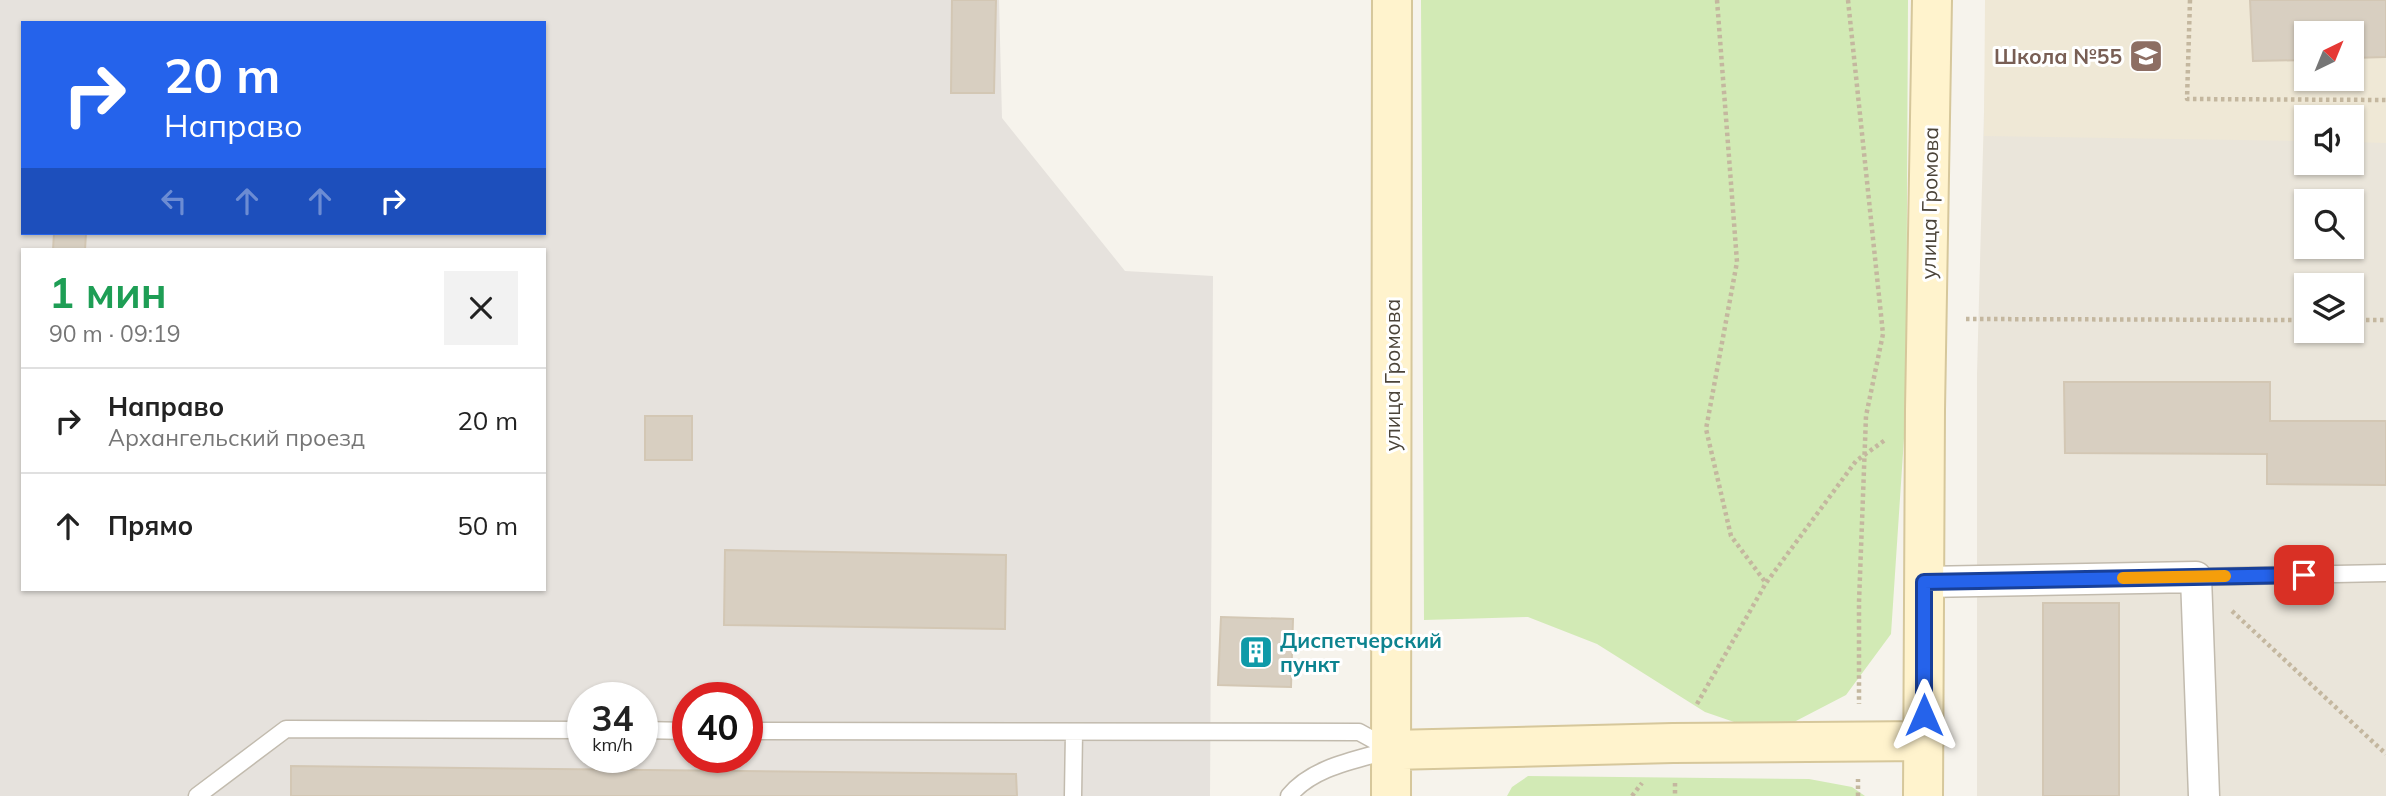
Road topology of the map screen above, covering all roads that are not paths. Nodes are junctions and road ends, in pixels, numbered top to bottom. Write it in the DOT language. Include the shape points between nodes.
graph roads {
  1 [pos="1392,0"];
  2 [pos="1932,0"];
  3 [pos="2386,573"];
  4 [pos="2196,577"];
  5 [pos="1924,582"];
  6 [pos="567,730"];
  7 [pos="763,731"];
  8 [pos="1074,732"];
  9 [pos="1924,741"];
  10 [pos="1392,750"];
  11 [pos="197,796"];
  12 [pos="1073,796"];
  13 [pos="1289,796"];
  14 [pos="1391,796"];
  15 [pos="1923,796"];
  16 [pos="2204,796"];
  1 -- 10 [label="street, улица Громова"];
  2 -- 5 [label="street, улица Громова"];
  3 -- 4 [label="lane"];
  4 -- 5 [label="street"];
  4 -- 16 [label="street"];
  5 -- 9 [label="street, улица Громова"];
  6 -- 11 [label="lane" via="286,729"];
  7 -- 8 [label="lane"];
  8 -- 10 [label="lane" via="1359,732"];
  8 -- 12 [label="lane"];
  9 -- 10 [label="street"];
  9 -- 15 [label="street, улица Громова"];
  10 -- 13 [label="lane" via="1314,775"];
  10 -- 14 [label="street, улица Громова"];
}
